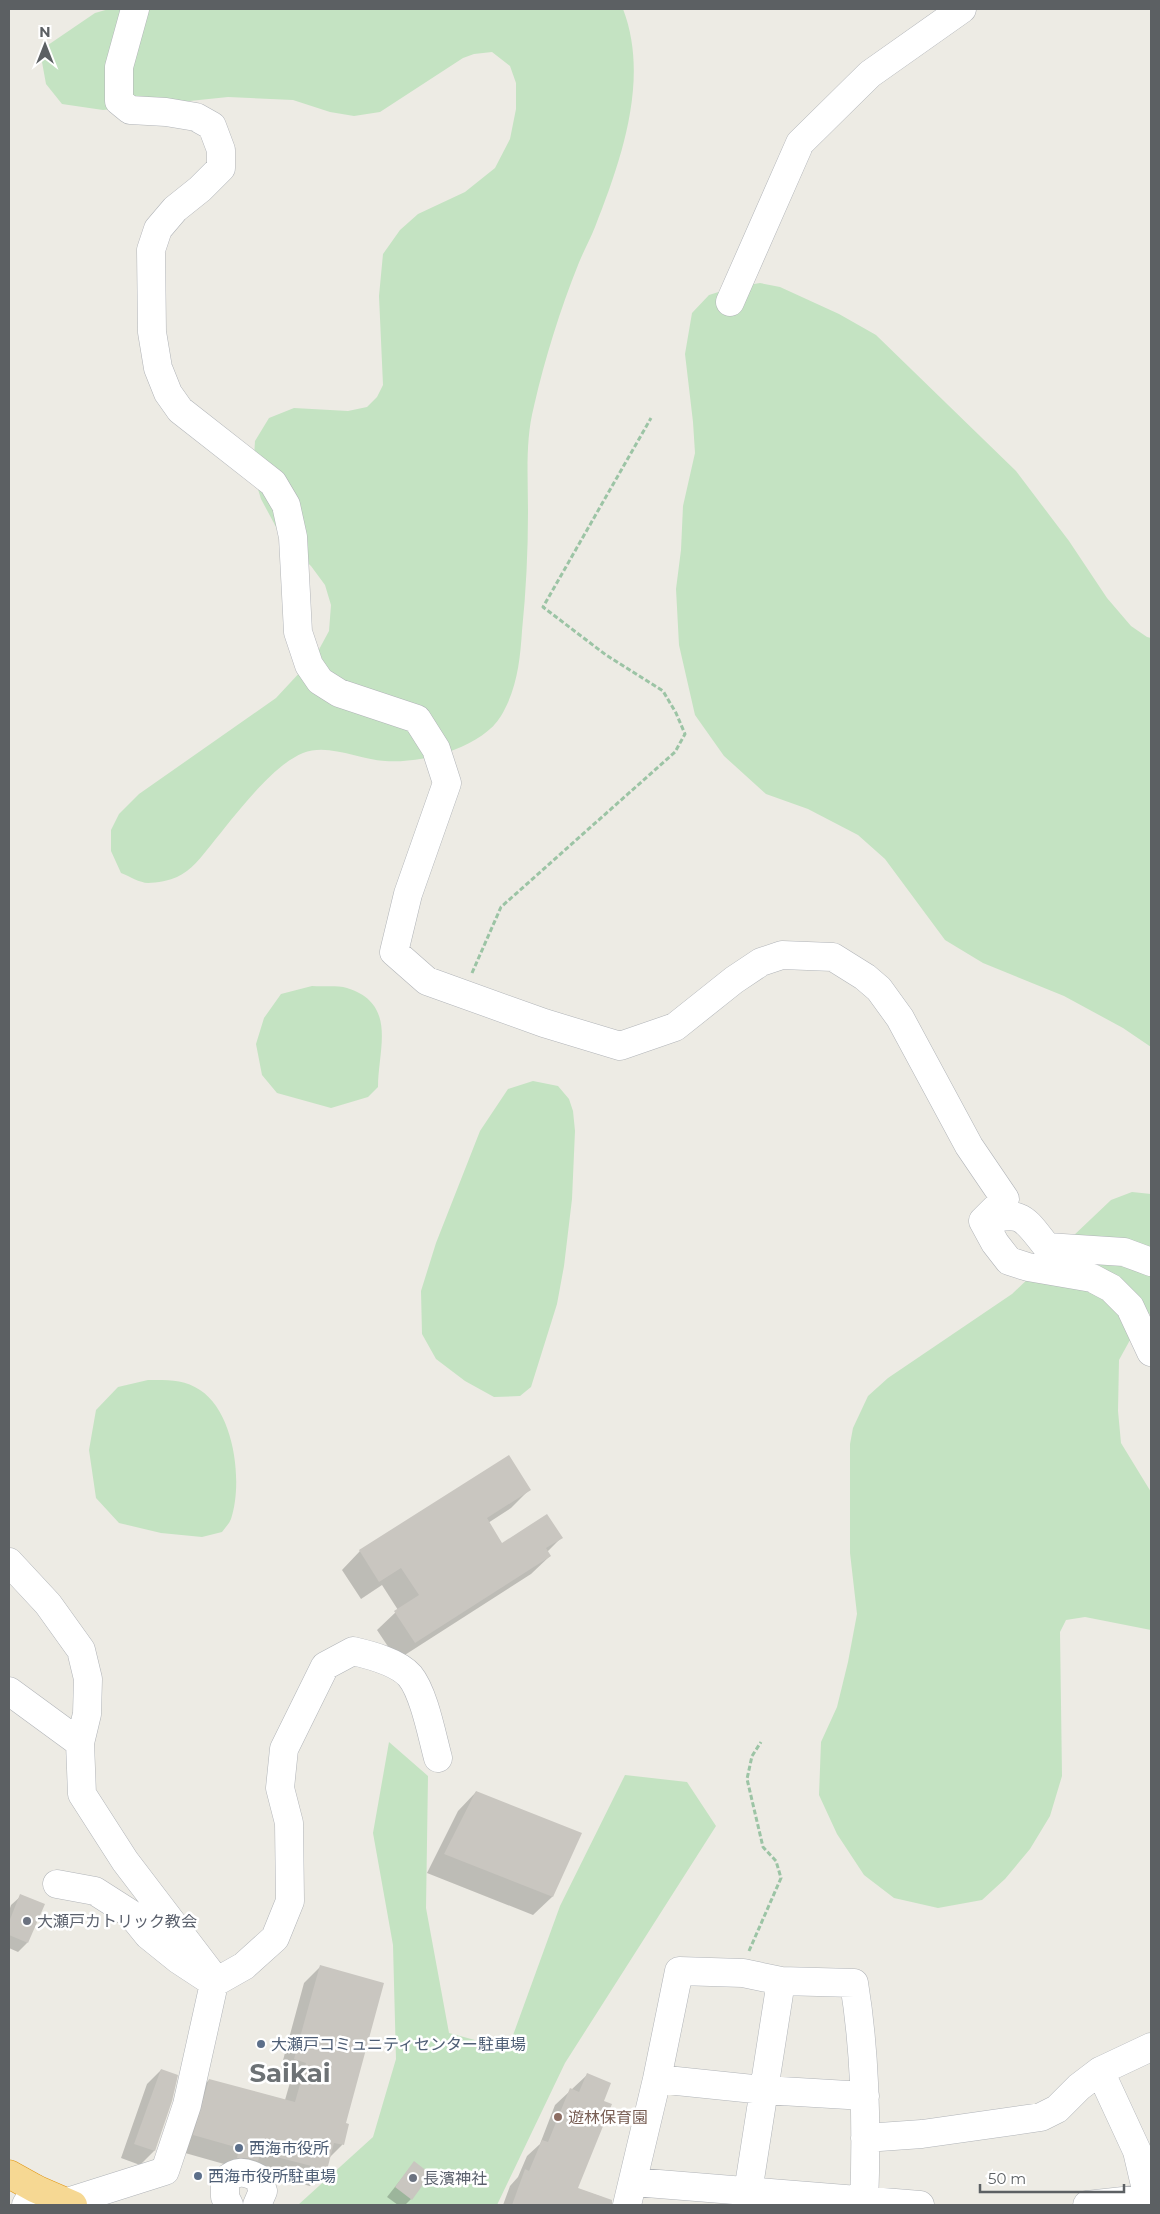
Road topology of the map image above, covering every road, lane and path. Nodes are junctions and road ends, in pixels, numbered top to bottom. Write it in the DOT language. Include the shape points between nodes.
graph roads {
  1 [pos="135,9"];
  2 [pos="962,9"];
  3 [pos="730,302"];
  4 [pos="651,418"];
  5 [pos="463,994"];
  6 [pos="983,1221"];
  7 [pos="1151,1262"];
  8 [pos="1151,1352"];
  9 [pos="9,1562"];
  10 [pos="9,1691"];
  11 [pos="761,1742"];
  12 [pos="80,1743"];
  13 [pos="438,1758"];
  14 [pos="57,1884"];
  15 [pos="743,1974"];
  16 [pos="781,1981"];
  17 [pos="214,1983"];
  18 [pos="1151,2047"];
  19 [pos="1100,2072"];
  20 [pos="657,2079"];
  21 [pos="764,2090"];
  22 [pos="865,2096"];
  23 [pos="864,2138"];
  24 [pos="9,2174"];
  25 [pos="748,2192"];
  26 [pos="630,2194"];
  27 [pos="31,2197"];
  28 [pos="1149,2198"];
  29 [pos="864,2203"];
  30 [pos="70,2204"];
  31 [pos="229,2205"];
  32 [pos="256,2205"];
  33 [pos="920,2205"];
  34 [pos="1087,2205"];
  1 -- 5 [label="street" via="119,67 119,101 130,110 196,117 212,126 221,150 221,168 174,209 158,229 151,250 152,332 158,368 168,393 180,410 273,483 286,505 293,537 298,632 309,665 320,681 339,693 417,719 436,749 447,783 408,894 394,952 427,981"];
  2 -- 3 [label="street" via="870,74 800,144"];
  4 -- 5 [label="path" via="543,607 606,655 662,691 685,734 675,752 501,907"];
  5 -- 6 [label="street" via="620,1046 675,1027 761,962 782,955 833,957 879,989 900,1018 969,1146 1005,1199"];
  6 -- 7 [label="street" via="1008,1214 1026,1221 1047,1248 1124,1252"];
  6 -- 8 [label="street" via="1009,1261 1092,1278 1111,1288 1130,1307"];
  9 -- 12 [label="street" via="48,1604 81,1650 88,1679"];
  10 -- 12 [label="street"];
  11 -- 15 [label="path" via="752,1756 747,1779 763,1847 776,1862 781,1878 752,1942"];
  12 -- 17 [label="street" via="82,1794 125,1861 215,1979"];
  13 -- 17 [label="street" via="424,1705 410,1676 382,1658 353,1651 325,1666 284,1748 280,1788 289,1823 290,1901 275,1938 244,1966"];
  14 -- 17 [label="street" via="94,1891 131,1914 148,1935"];
  15 -- 16 [label="street"];
  15 -- 20 [label="street" via="679,1971"];
  16 -- 21 [label="street"];
  16 -- 22 [label="street" via="854,1983 861,2026"];
  17 -- 30 [label="street" via="187,2105 165,2171"];
  18 -- 19 [label="street"];
  19 -- 23 [label="street" via="1057,2109 1040,2117 922,2134"];
  19 -- 28 [label="street" via="1137,2151"];
  20 -- 21 [label="street"];
  20 -- 26 [label="street"];
  21 -- 22 [label="street"];
  21 -- 25 [label="street"];
  22 -- 23 [label="street"];
  23 -- 29 [label="street"];
  24 -- 27 [label="highway"];
  25 -- 26 [label="street"];
  25 -- 29 [label="street"];
  27 -- 30 [label="highway"];
  28 -- 34 [label="street"];
  29 -- 33 [label="street"];
  31 -- 32 [label="street" via="225,2197 225,2181 232,2174 246,2172 258,2178 263,2191"];
}
